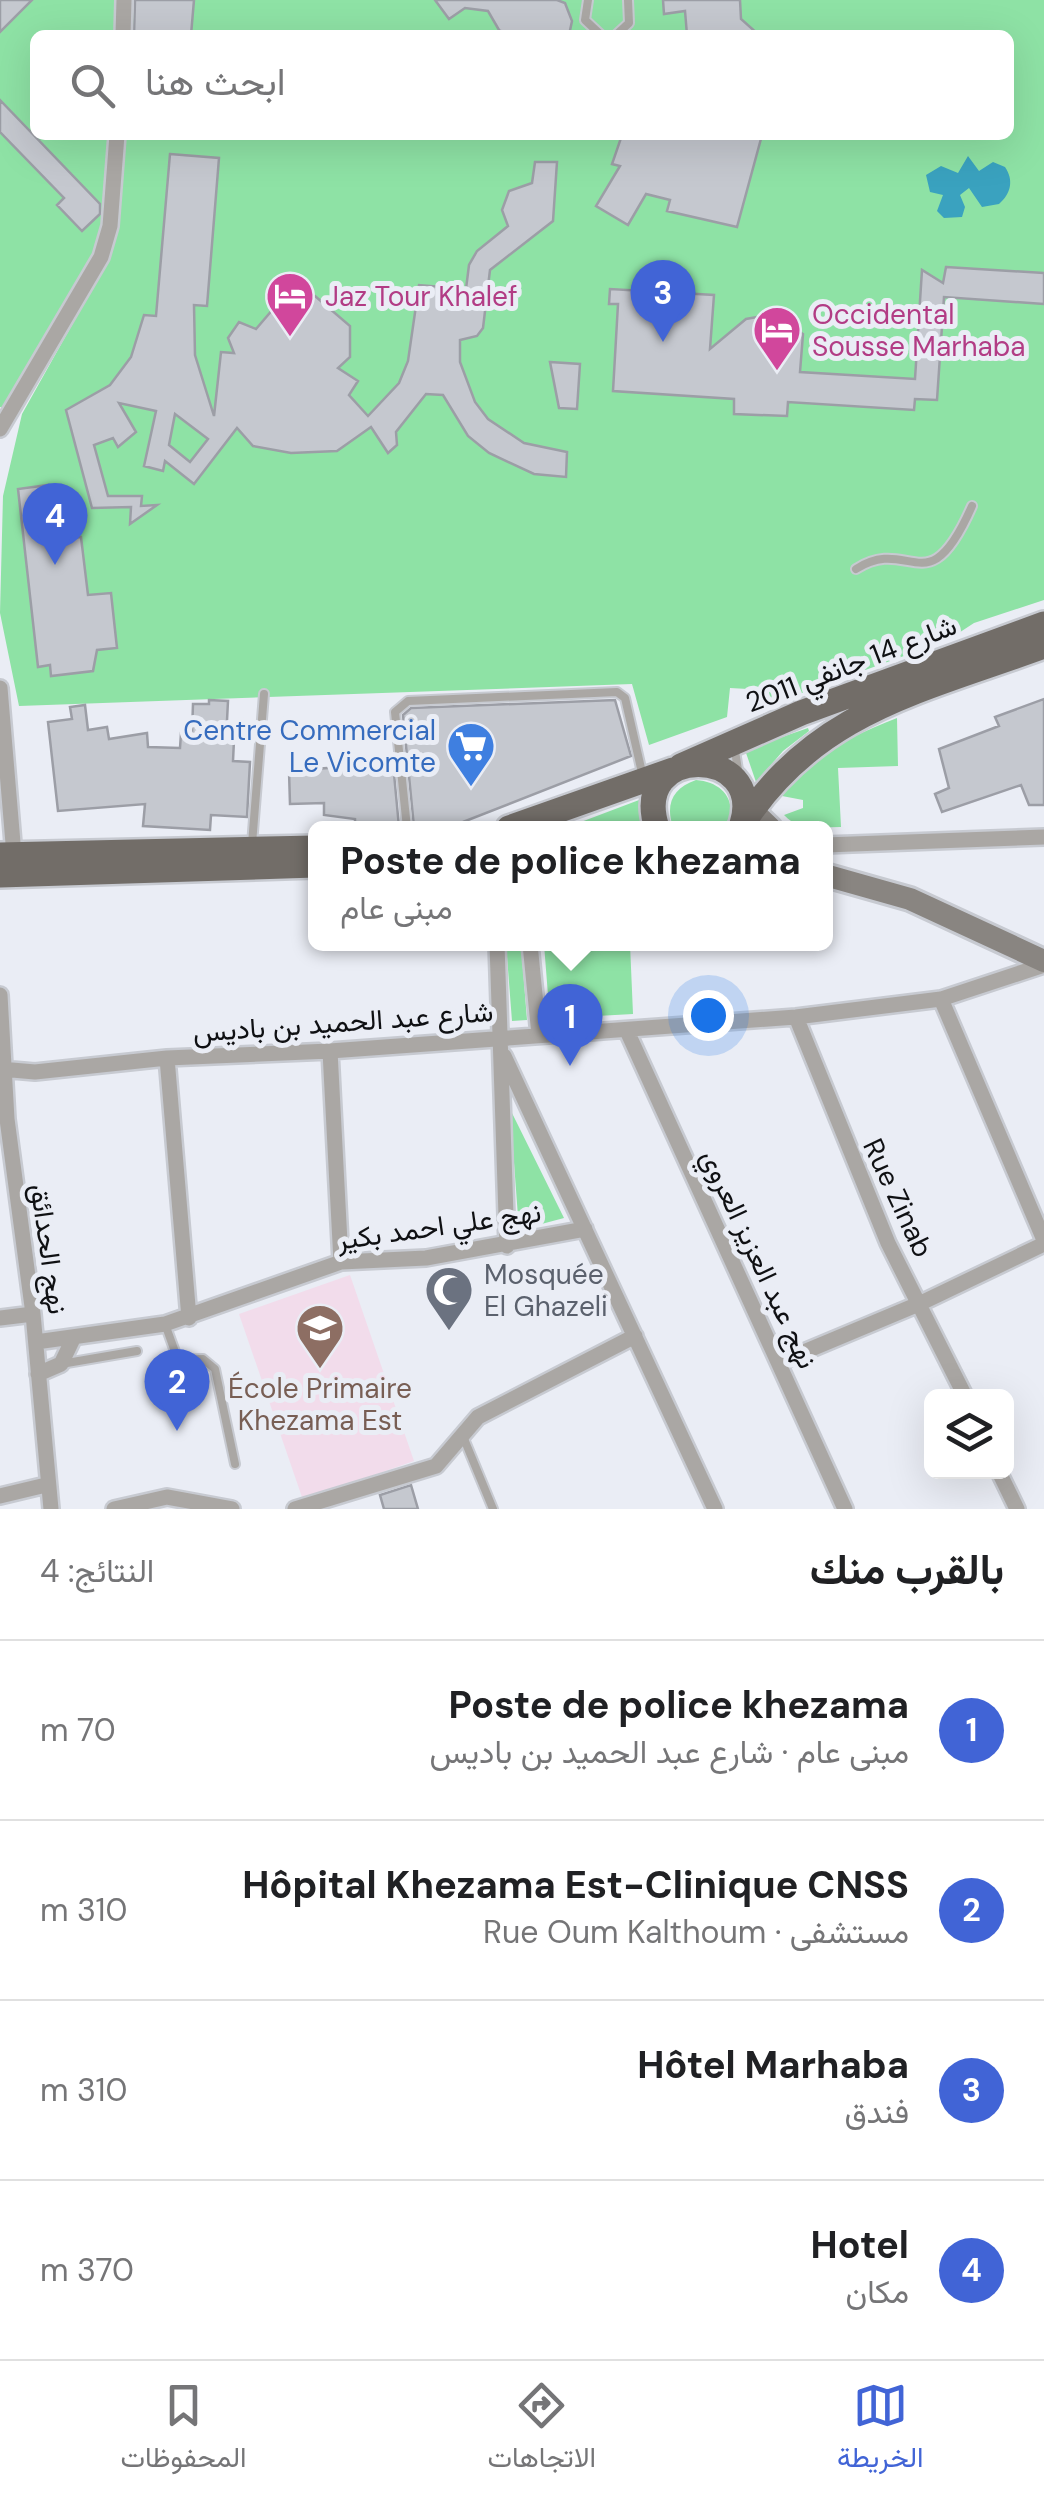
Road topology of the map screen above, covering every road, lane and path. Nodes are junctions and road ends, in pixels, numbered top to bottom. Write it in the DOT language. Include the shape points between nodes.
graph roads {
  1 [pos="124,0"];
  2 [pos="628,0"];
  3 [pos="585,1"];
  4 [pos="123,30"];
  5 [pos="596,30"];
  6 [pos="621,30"];
  7 [pos="117,140"];
  8 [pos="0,429"];
  9 [pos="972,506"];
  10 [pos="856,568"];
  11 [pos="1044,624"];
  12 [pos="1044,646"];
  13 [pos="0,688"];
  14 [pos="264,694"];
  15 [pos="733,740"];
  16 [pos="677,768"];
  17 [pos="644,780"];
  18 [pos="748,816"];
  19 [pos="405,821"];
  20 [pos="528,821"];
  21 [pos="656,821"];
  22 [pos="1044,837"];
  23 [pos="833,845"];
  24 [pos="252,848"];
  25 [pos="308,848"];
  26 [pos="5,862"];
  27 [pos="308,866"];
  28 [pos="833,869"];
  29 [pos="833,877"];
  30 [pos="856,882"];
  31 [pos="497,951"];
  32 [pos="531,951"];
  33 [pos="1044,963"];
  34 [pos="0,995"];
  35 [pos="941,999"];
  36 [pos="796,1016"];
  37 [pos="627,1031"];
  38 [pos="539,1034"];
  39 [pos="502,1036"];
  40 [pos="330,1051"];
  41 [pos="504,1056"];
  42 [pos="167,1058"];
  43 [pos="3,1070"];
  44 [pos="7,1182"];
  45 [pos="585,1229"];
  46 [pos="1044,1242"];
  47 [pos="507,1246"];
  48 [pos="342,1262"];
  49 [pos="921,1303"];
  50 [pos="32,1314"];
  51 [pos="0,1318"];
  52 [pos="189,1318"];
  53 [pos="165,1324"];
  54 [pos="635,1336"];
  55 [pos="74,1339"];
  56 [pos="36,1342"];
  57 [pos="137,1351"];
  58 [pos="780,1362"];
  59 [pos="61,1364"];
  60 [pos="38,1374"];
  61 [pos="961,1389"];
  62 [pos="462,1434"];
  63 [pos="235,1464"];
  64 [pos="1003,1479"];
  65 [pos="46,1484"];
  66 [pos="0,1496"];
  67 [pos="168,1503"];
  68 [pos="51,1509"];
  69 [pos="114,1509"];
  70 [pos="232,1509"];
  71 [pos="295,1509"];
  72 [pos="493,1509"];
  73 [pos="715,1509"];
  74 [pos="845,1509"];
  75 [pos="1017,1509"];
  1 -- 4 [label="street"];
  2 -- 6 [label="lane" via="629,23"];
  3 -- 5 [label="lane" via="585,20"];
  7 -- 8 [label="street" via="101,257"];
  9 -- 10 [label="lane" via="943,558"];
  11 -- 15 [label="main road, شارع 14 جانفي 2011"];
  12 -- 18 [label="main road, شارع 14 جانفي 2011" via="834,730 778,774"];
  13 -- 26 [label="street"];
  14 -- 24 [label="lane"];
  15 -- 16 [label="main road, شارع 14 جانفي 2011"];
  15 -- 18 [label="lane"];
  16 -- 17 [label="main road, شارع 14 جانفي 2011"];
  16 -- 18 [label="main road" via="711,764 725,771"];
  16 -- 21 [label="main road" via="654,796"];
  17 -- 19 [label="lane" via="625,698 618,692 408,701 396,712"];
  17 -- 20 [label="main road, شارع 14 جانفي 2011"];
  22 -- 23 [label="street"];
  24 -- 25 [label="main road"];
  24 -- 26 [label="main road"];
  26 -- 27 [label="main road"];
  28 -- 30 [label="main road"];
  29 -- 30 [label="main road"];
  30 -- 33 [label="main road" via="965,922"];
  31 -- 39 [label="street"];
  32 -- 38 [label="street"];
  33 -- 35 [label="street, شارع عبد الحميد بن باديس"];
  34 -- 43 [label="street, نهج الحدائق"];
  35 -- 36 [label="street, شارع عبد الحميد بن باديس"];
  35 -- 46 [label="street"];
  36 -- 37 [label="street, شارع عبد الحميد بن باديس"];
  36 -- 49 [label="street, Rue Zinab" via="888,1244"];
  37 -- 38 [label="street, شارع عبد الحميد بن باديس"];
  37 -- 58 [label="street, نهج عبد العزيز العروي"];
  38 -- 39 [label="street, شارع عبد الحميد بن باديس"];
  39 -- 40 [label="street, شارع عبد الحميد بن باديس"];
  39 -- 41 [label="street"];
  40 -- 42 [label="street, شارع عبد الحميد بن باديس"];
  40 -- 48 [label="street"];
  41 -- 45 [label="street"];
  41 -- 47 [label="street"];
  42 -- 43 [label="street, شارع عبد الحميد بن باديس"];
  42 -- 52 [label="street"];
  43 -- 44 [label="street, نهج الحدائق"];
  44 -- 50 [label="street, نهج الحدائق"];
  45 -- 47 [label="street, نهج علي احمد بكير"];
  45 -- 54 [label="street"];
  46 -- 49 [label="street"];
  47 -- 48 [label="street, نهج علي احمد بكير"];
  48 -- 52 [label="street, نهج علي احمد بكير"];
  49 -- 58 [label="street"];
  49 -- 61 [label="street, Rue Zinab"];
  50 -- 51 [label="street"];
  50 -- 56 [label="street, نهج الحدائق"];
  52 -- 53 [label="street, نهج علي احمد بكير"];
  53 -- 55 [label="street, نهج علي احمد بكير"];
  53 -- 63 [label="lane" via="178,1360 203,1358 215,1369"];
  54 -- 62 [label="street" via="478,1417"];
  54 -- 73 [label="street"];
  55 -- 56 [label="street, نهج علي احمد بكير"];
  55 -- 59 [label="street"];
  56 -- 60 [label="street, نهج الحدائق"];
  57 -- 59 [label="lane"];
  58 -- 74 [label="street, نهج عبد العزيز العروي"];
  59 -- 60 [label="street"];
  60 -- 65 [label="street, نهج الحدائق"];
  62 -- 71 [label="street" via="436,1466"];
  62 -- 72 [label="lane"];
  64 -- 75 [label="street"];
  65 -- 66 [label="street"];
  65 -- 68 [label="street, نهج الحدائق"];
  67 -- 69 [label="street"];
  67 -- 70 [label="street"];
}
